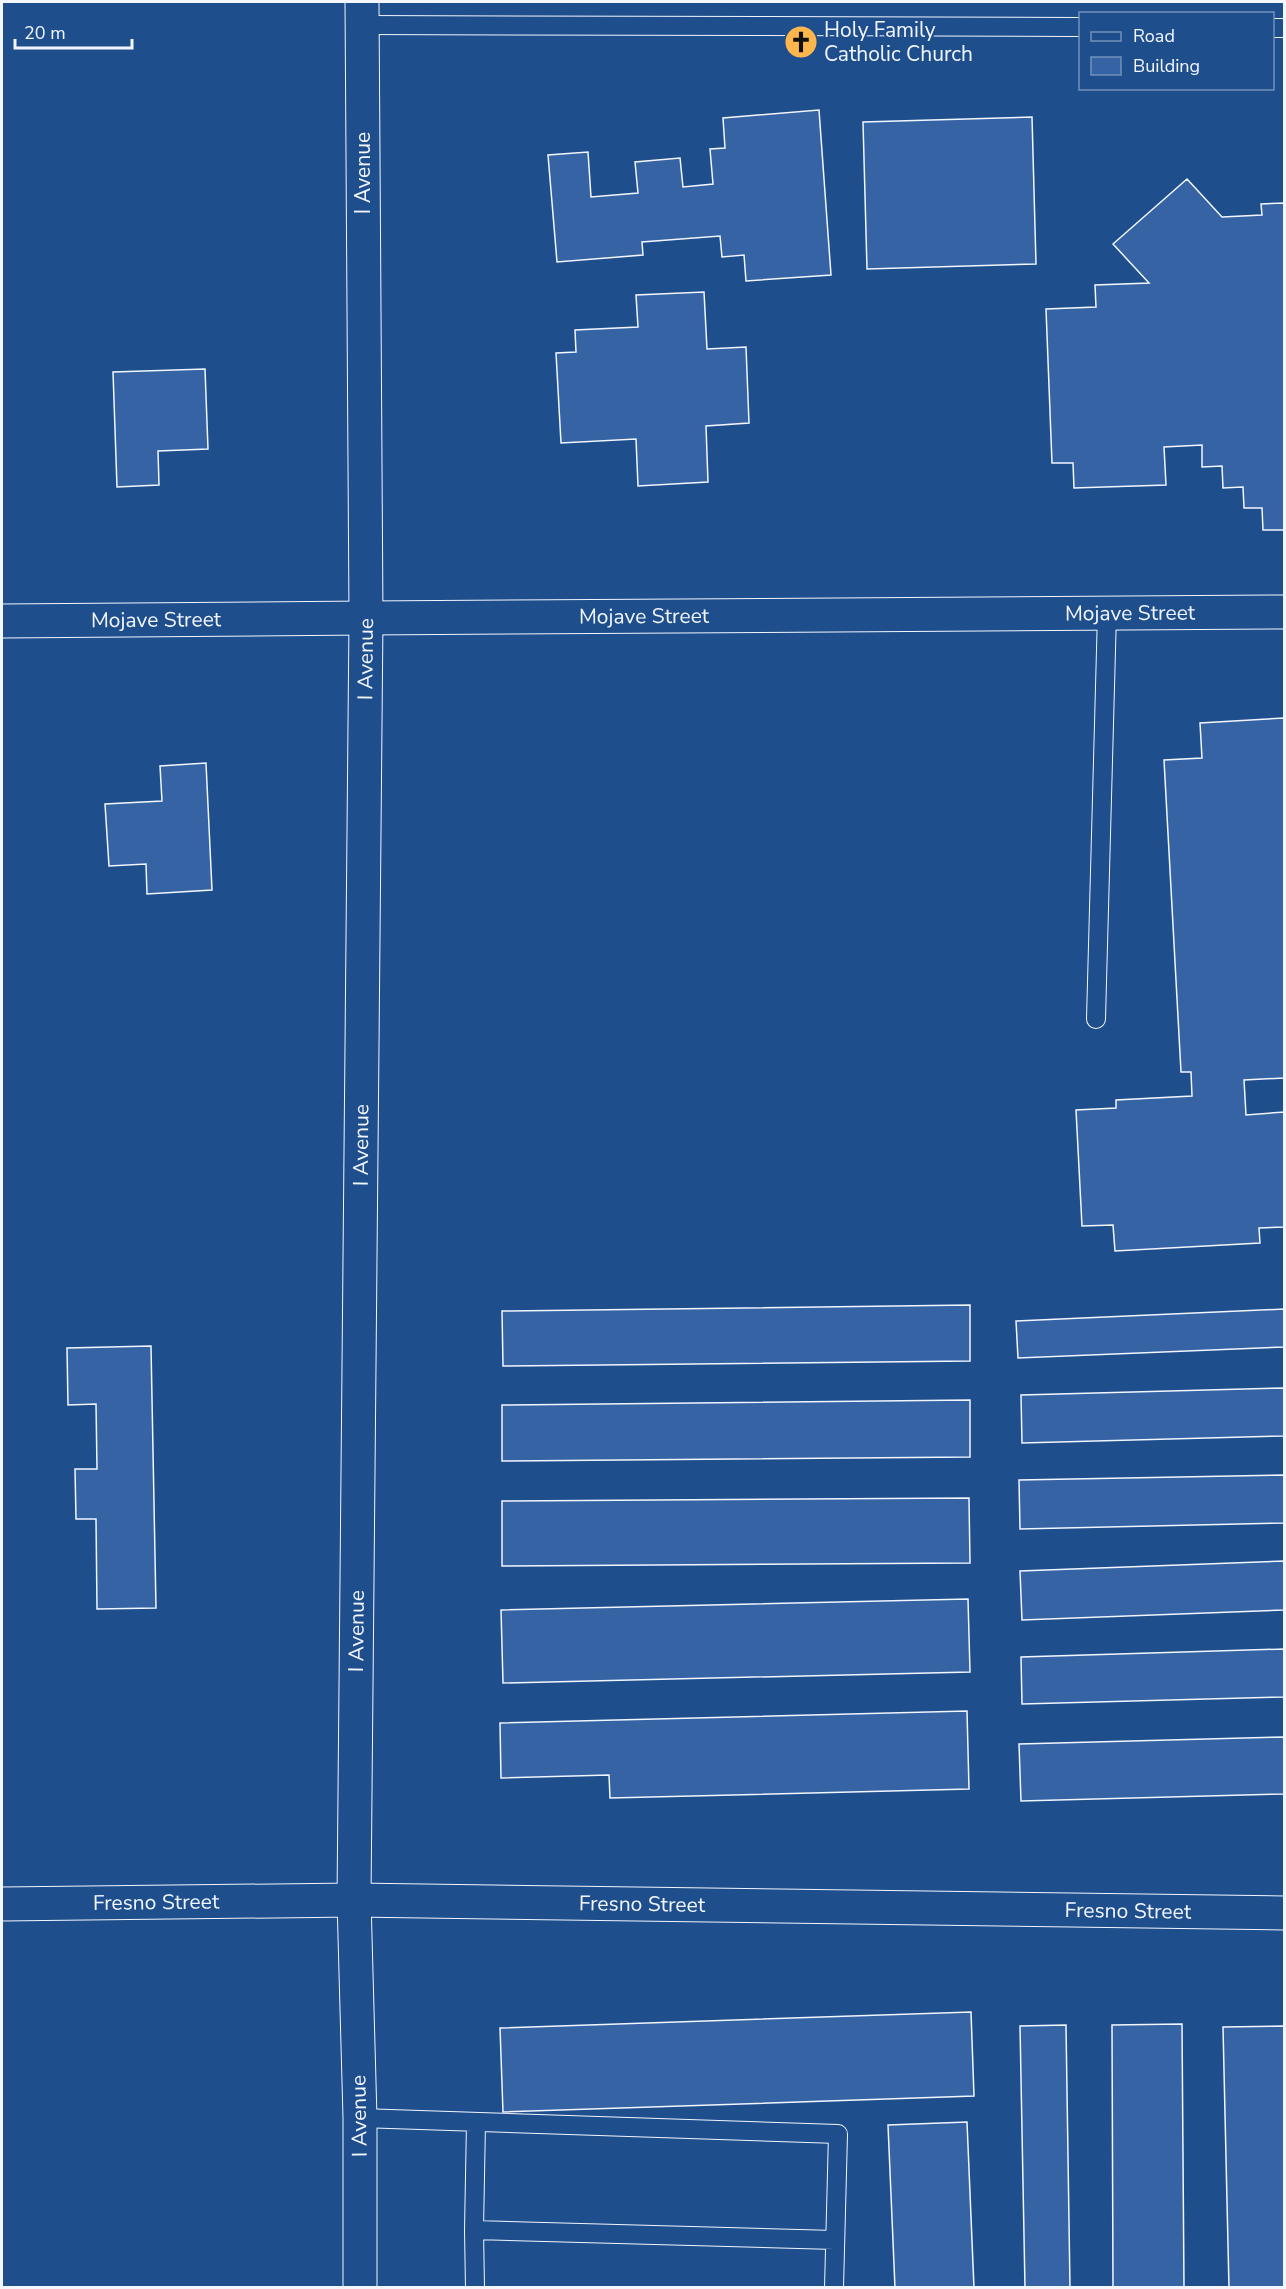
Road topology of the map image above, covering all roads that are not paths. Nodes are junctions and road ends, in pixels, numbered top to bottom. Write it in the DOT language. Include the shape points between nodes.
graph roads {
  1 [pos="362,13"];
  2 [pos="1079,27"];
  3 [pos="1284,612"];
  4 [pos="1107,613"];
  5 [pos="366,618"];
  6 [pos="2,621"];
  7 [pos="1096,1019"];
  8 [pos="354,1900"];
  9 [pos="2,1904"];
  10 [pos="1284,1913"];
  11 [pos="360,2118"];
  12 [pos="476,2122"];
  13 [pos="474,2230"];
  14 [pos="835,2240"];
  15 [pos="360,2288"];
  16 [pos="475,2288"];
  17 [pos="834,2288"];
  1 -- 2 [label="lane"];
  1 -- 5 [label="street, I Avenue"];
  3 -- 4 [label="street, Mojave Street"];
  4 -- 5 [label="street, Mojave Street"];
  4 -- 7 [label="lane"];
  5 -- 6 [label="street, Mojave Street"];
  5 -- 8 [label="street, I Avenue"];
  8 -- 9 [label="street, Fresno Street"];
  8 -- 10 [label="street, Fresno Street"];
  8 -- 11 [label="street, I Avenue"];
  11 -- 12 [label="lane"];
  11 -- 15 [label="street, I Avenue"];
  12 -- 13 [label="lane"];
  12 -- 14 [label="lane" via="838,2134"];
  13 -- 14 [label="lane"];
  13 -- 16 [label="lane"];
  14 -- 17 [label="lane"];
}
